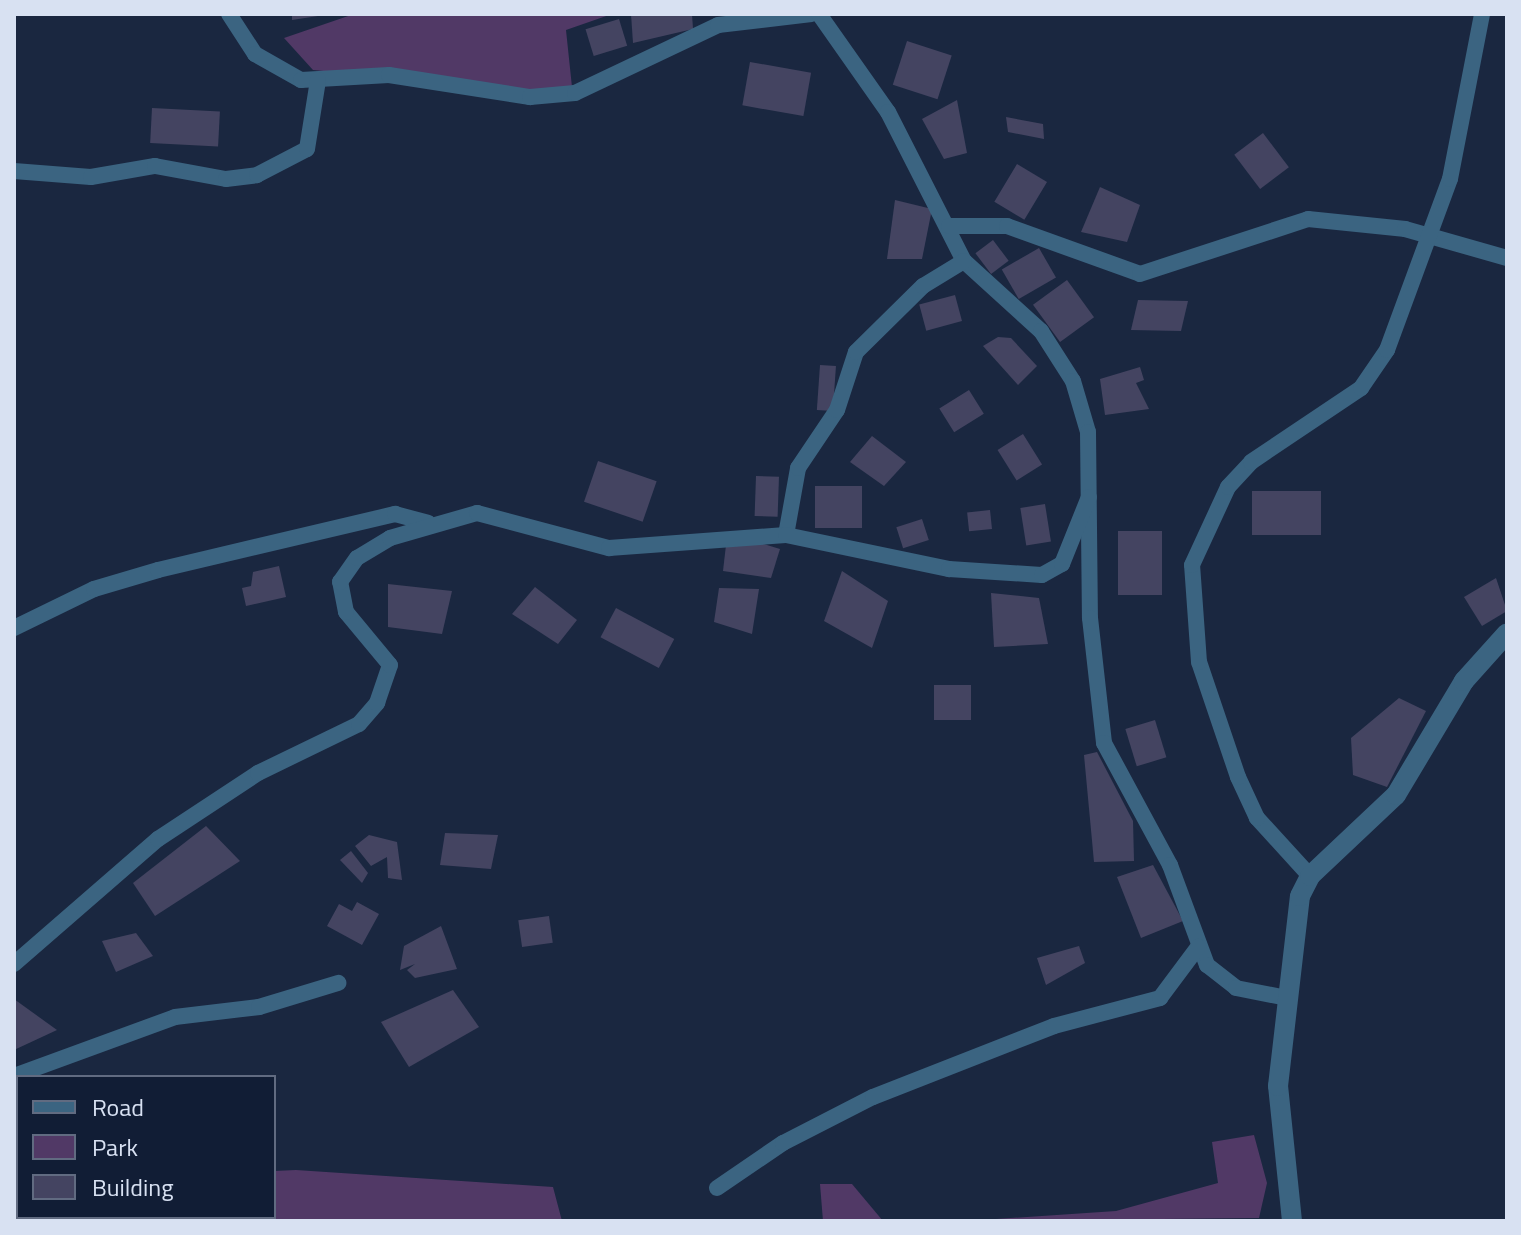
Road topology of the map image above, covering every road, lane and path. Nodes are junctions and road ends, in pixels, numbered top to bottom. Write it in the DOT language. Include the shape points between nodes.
graph roads {
  1 [pos="229,14"];
  2 [pos="811,14"];
  3 [pos="819,14"];
  4 [pos="1482,14"];
  5 [pos="318,80"];
  6 [pos="14,171"];
  7 [pos="949,226"];
  8 [pos="1433,235"];
  9 [pos="1507,258"];
  10 [pos="964,261"];
  11 [pos="1089,497"];
  12 [pos="428,523"];
  13 [pos="786,535"];
  14 [pos="14,628"];
  15 [pos="1507,633"];
  16 [pos="1310,876"];
  17 [pos="1198,947"];
  18 [pos="14,964"];
  19 [pos="338,983"];
  20 [pos="1287,998"];
  21 [pos="17,1075"];
  22 [pos="717,1188"];
  23 [pos="1292,1221"];
  1 -- 5 [label="street" via="269,65"];
  2 -- 5 [label="street" via="718,25 558,96 389,75"];
  3 -- 7 [label="street" via="888,112"];
  4 -- 8 [label="street"];
  5 -- 6 [label="street" via="307,149 257,175 226,179 155,166 91,177"];
  7 -- 8 [label="street" via="1007,226 1140,274 1308,219"];
  7 -- 10 [label="street"];
  8 -- 9 [label="street"];
  8 -- 16 [label="street" via="1377,368 1345,401 1251,462 1206,525 1192,565 1199,662 1238,777 1257,818"];
  10 -- 11 [label="street" via="1041,331 1073,381 1088,432"];
  10 -- 13 [label="street" via="923,286 856,352 831,422 798,468"];
  11 -- 13 [label="street" via="1062,564 1042,575 949,569"];
  11 -- 17 [label="street" via="1097,718 1118,775 1179,886"];
  12 -- 13 [label="street" via="477,513 623,549"];
  12 -- 14 [label="street" via="395,514 158,570 94,589"];
  12 -- 18 [label="street" via="367,552 340,582 346,612 390,665 377,703 359,724 258,773 158,839"];
  15 -- 16 [label="street" via="1464,681 1388,805"];
  16 -- 20 [label="street" via="1300,896"];
  17 -- 20 [label="street" via="1222,981"];
  17 -- 22 [label="street" via="1160,998 1054,1026 885,1091 783,1143"];
  19 -- 21 [label="street" via="259,1007 175,1017"];
  20 -- 23 [label="street" via="1278,1114"];
}
